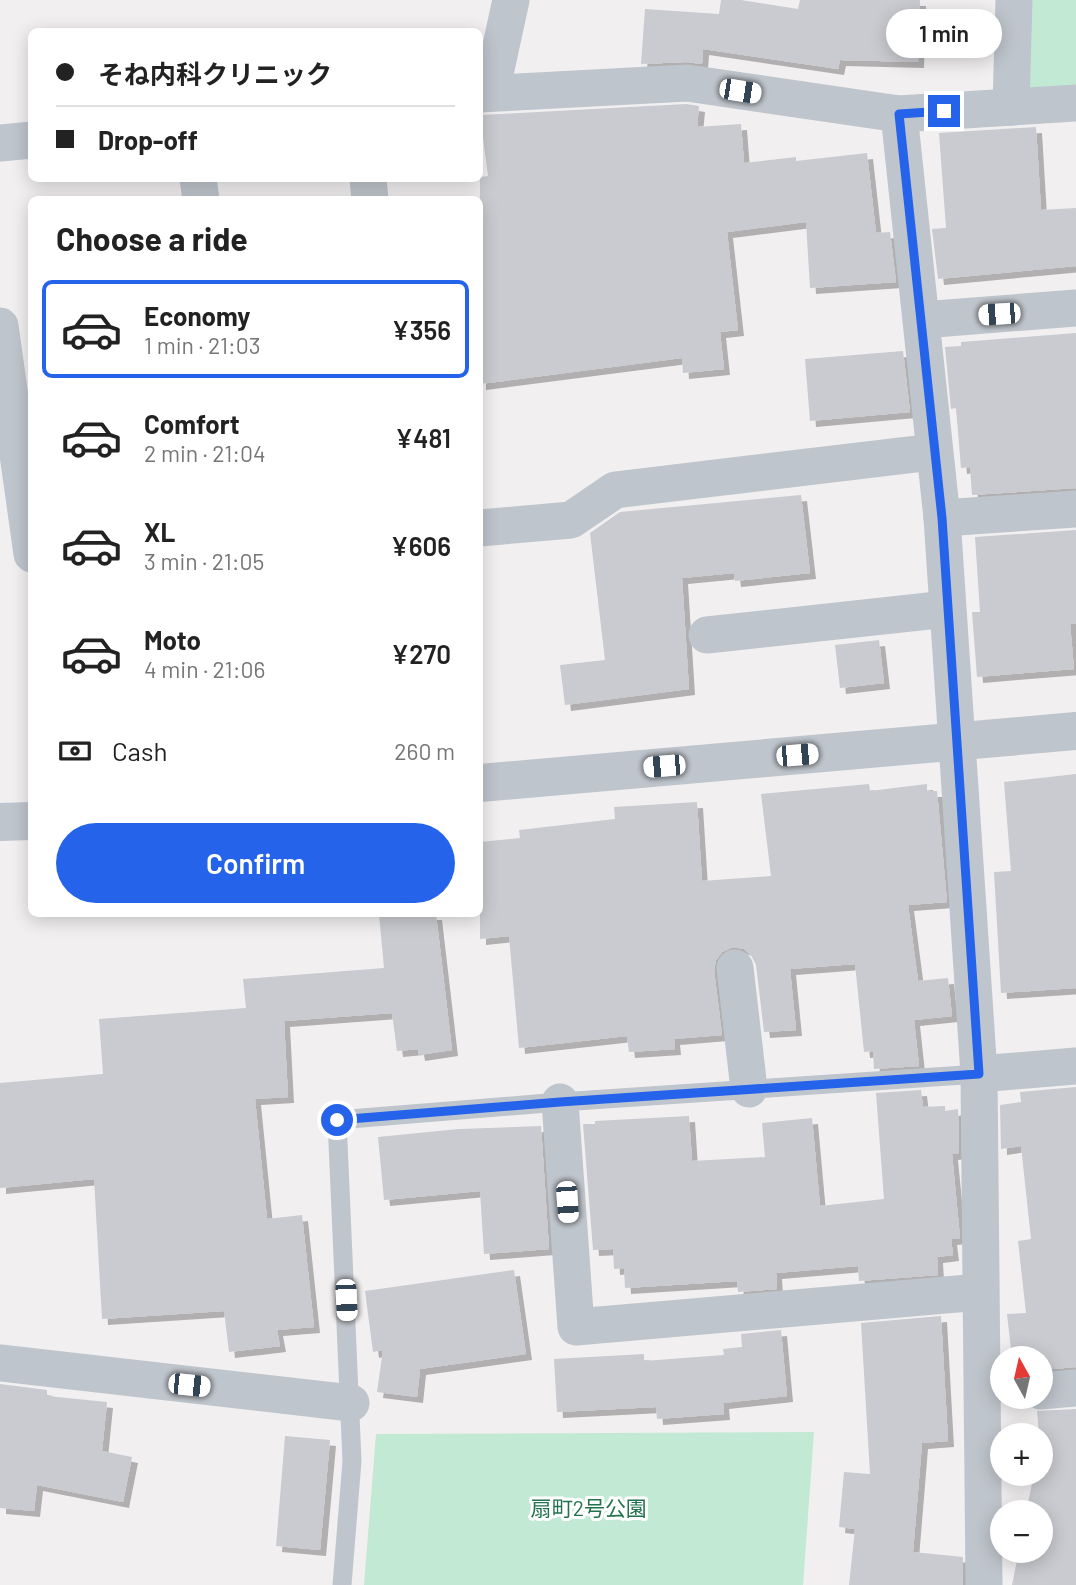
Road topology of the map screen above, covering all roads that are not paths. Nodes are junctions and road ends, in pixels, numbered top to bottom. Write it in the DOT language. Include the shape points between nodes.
graph roads {
  1 [pos="511,0"];
  2 [pos="1014,0"];
  3 [pos="485,93"];
  4 [pos="1076,103"];
  5 [pos="1012,107"];
  6 [pos="899,114"];
  7 [pos="28,140"];
  8 [pos="0,143"];
  9 [pos="1076,308"];
  10 [pos="922,320"];
  11 [pos="0,326"];
  12 [pos="933,452"];
  13 [pos="1076,509"];
  14 [pos="942,518"];
  15 [pos="28,526"];
  16 [pos="483,528"];
  17 [pos="947,609"];
  18 [pos="707,635"];
  19 [pos="1076,731"];
  20 [pos="955,741"];
  21 [pos="483,783"];
  22 [pos="28,821"];
  23 [pos="0,822"];
  24 [pos="735,968"];
  25 [pos="1076,1066"];
  26 [pos="979,1074"];
  27 [pos="749,1089"];
  28 [pos="560,1102"];
  29 [pos="980,1292"];
  30 [pos="0,1363"];
  31 [pos="990,1377"];
  32 [pos="1076,1388"];
  33 [pos="1054,1390"];
  34 [pos="351,1403"];
  35 [pos="991,1409"];
  36 [pos="342,1585"];
  37 [pos="984,1585"];
  1 -- 3 [label="street"];
  2 -- 5 [label="street"];
  3 -- 6 [label="street" via="687,83"];
  4 -- 5 [label="street"];
  5 -- 6 [label="street"];
  6 -- 10 [label="street"];
  7 -- 8 [label="street"];
  9 -- 10 [label="street"];
  10 -- 12 [label="street"];
  11 -- 15 [label="street"];
  12 -- 14 [label="street"];
  12 -- 16 [label="street" via="615,490 571,520"];
  13 -- 14 [label="street"];
  14 -- 17 [label="street"];
  17 -- 18 [label="street"];
  17 -- 20 [label="street"];
  19 -- 20 [label="street"];
  20 -- 21 [label="street"];
  20 -- 26 [label="street"];
  22 -- 23 [label="street"];
  24 -- 27 [label="street"];
  25 -- 26 [label="street"];
  26 -- 27 [label="lane"];
  26 -- 29 [label="street"];
  27 -- 28 [label="lane"];
  28 -- 29 [label="street" via="576,1327"];
  28 -- 34 [label="lane" via="337,1120"];
  29 -- 31 [label="street"];
  30 -- 34 [label="street"];
  32 -- 33 [label="street"];
  34 -- 36 [label="lane" via="352,1461"];
  35 -- 37 [label="street"];
}
